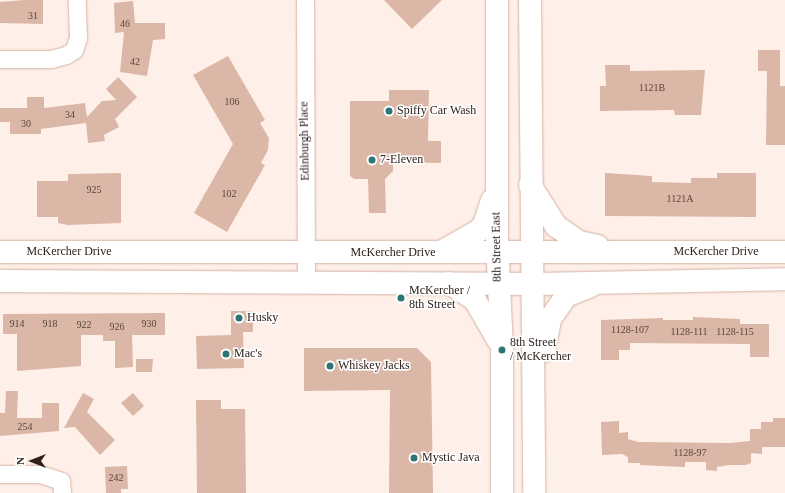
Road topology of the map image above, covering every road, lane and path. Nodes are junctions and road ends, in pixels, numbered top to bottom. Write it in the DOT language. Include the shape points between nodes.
graph roads {
  1 [pos="77,0"];
  2 [pos="304,0"];
  3 [pos="497,0"];
  4 [pos="530,0"];
  5 [pos="0,59"];
  6 [pos="529,184"];
  7 [pos="496,185"];
  8 [pos="0,252"];
  9 [pos="305,252"];
  10 [pos="497,252"];
  11 [pos="533,252"];
  12 [pos="623,252"];
  13 [pos="785,252"];
  14 [pos="441,253"];
  15 [pos="785,279"];
  16 [pos="0,281"];
  17 [pos="306,281"];
  18 [pos="602,282"];
  19 [pos="449,284"];
  20 [pos="498,284"];
  21 [pos="534,284"];
  22 [pos="502,350"];
  23 [pos="534,409"];
  24 [pos="0,474"];
  25 [pos="62,493"];
  26 [pos="502,493"];
  27 [pos="534,493"];
  1 -- 5 [label="street" via="78,38 74,50 51,59"];
  2 -- 9 [label="street, Edinburgh Place"];
  3 -- 7 [label="main road, 8th Street East"];
  4 -- 6 [label="main road"];
  6 -- 11 [label="main road"];
  6 -- 12 [label="main road" via="556,226 579,242"];
  7 -- 10 [label="main road, 8th Street East"];
  7 -- 14 [label="main road" via="484,225"];
  8 -- 9 [label="main road, McKercher Drive"];
  9 -- 14 [label="main road, McKercher Drive"];
  9 -- 17 [label="street, Edinburgh Place"];
  10 -- 11 [label="main road, McKercher Drive"];
  10 -- 14 [label="main road, McKercher Drive"];
  10 -- 20 [label="main road, 8th Street East"];
  11 -- 12 [label="main road, McKercher Drive"];
  11 -- 21 [label="main road"];
  12 -- 13 [label="main road, McKercher Drive"];
  15 -- 18 [label="main road"];
  16 -- 17 [label="main road"];
  17 -- 19 [label="main road"];
  18 -- 21 [label="main road"];
  18 -- 23 [label="main road" via="566,296 550,319"];
  19 -- 20 [label="main road"];
  19 -- 22 [label="main road" via="475,300"];
  20 -- 21 [label="main road"];
  20 -- 22 [label="main road, 8th Street East"];
  21 -- 23 [label="main road"];
  22 -- 26 [label="main road, 8th Street East"];
  23 -- 27 [label="main road"];
  24 -- 25 [label="street" via="40,474 60,481"];
}
